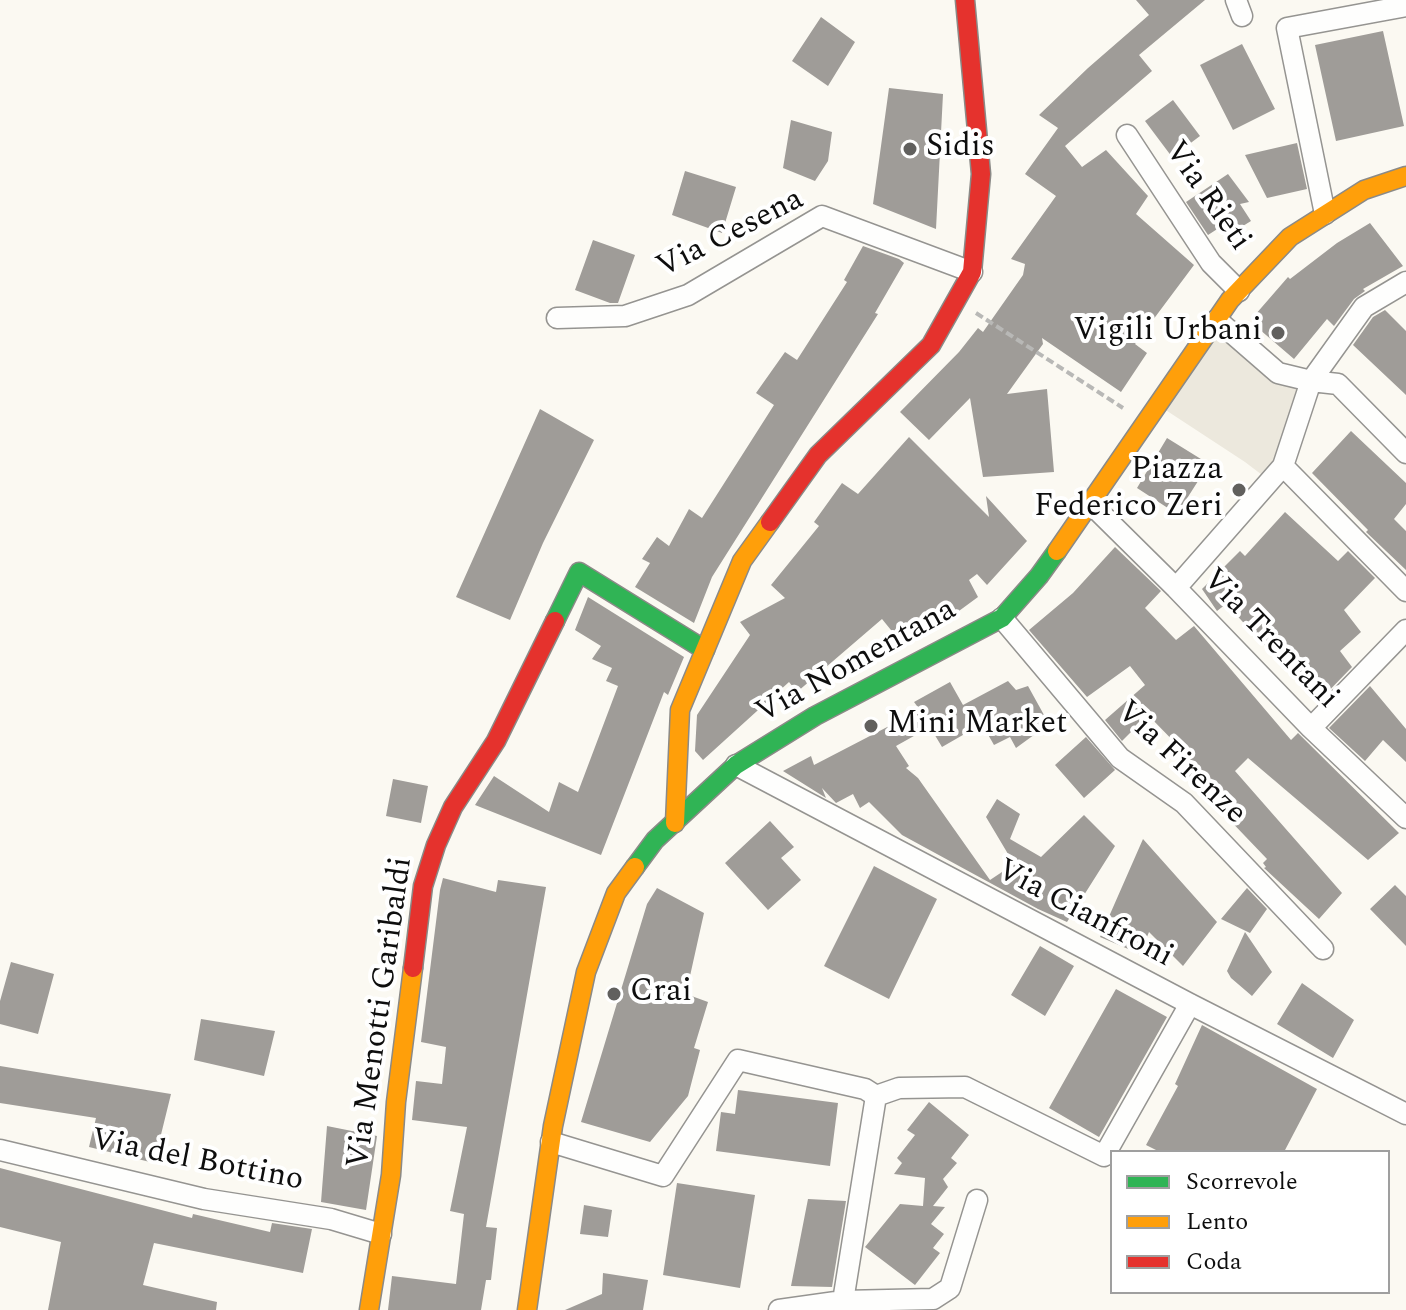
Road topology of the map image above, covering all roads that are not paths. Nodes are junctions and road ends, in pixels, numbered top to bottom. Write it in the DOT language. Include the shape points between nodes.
graph roads {
  1 [pos="965,0"];
  2 [pos="1406,6"];
  3 [pos="1127,135"];
  4 [pos="1406,176"];
  5 [pos="1325,214"];
  6 [pos="972,272"];
  7 [pos="1406,282"];
  8 [pos="1239,291"];
  9 [pos="557,318"];
  10 [pos="1217,320"];
  11 [pos="1311,381"];
  12 [pos="1406,453"];
  13 [pos="1283,466"];
  14 [pos="1090,503"];
  15 [pos="1176,588"];
  16 [pos="1406,591"];
  17 [pos="1002,618"];
  18 [pos="1406,630"];
  19 [pos="705,650"];
  20 [pos="1311,728"];
  21 [pos="736,765"];
  22 [pos="1406,818"];
  23 [pos="675,823"];
  24 [pos="1323,949"];
  25 [pos="1190,1004"];
  26 [pos="876,1096"];
  27 [pos="1406,1114"];
  28 [pos="551,1142"];
  29 [pos="0,1150"];
  30 [pos="977,1200"];
  31 [pos="381,1234"];
  32 [pos="843,1301"];
  33 [pos="369,1310"];
  34 [pos="527,1310"];
  35 [pos="779,1310"];
  1 -- 6 [label="street" via="981,174"];
  2 -- 5 [label="street" via="1287,28"];
  3 -- 8 [label="street, Via Rieti" via="1211,263"];
  4 -- 5 [label="street, Via Nomentana" via="1364,190"];
  5 -- 8 [label="street, Via Nomentana" via="1290,237"];
  6 -- 9 [label="street, Via Cesena" via="822,216 688,295 625,316"];
  6 -- 19 [label="street" via="931,345 818,455 742,561"];
  7 -- 11 [label="street" via="1364,307"];
  8 -- 10 [label="street, Via Nomentana"];
  10 -- 11 [label="street" via="1278,373"];
  10 -- 14 [label="street, Via Nomentana"];
  11 -- 12 [label="street" via="1338,384"];
  11 -- 13 [label="street"];
  13 -- 15 [label="street"];
  13 -- 16 [label="street"];
  14 -- 15 [label="street, Via Trentani"];
  14 -- 17 [label="street, Via Nomentana"];
  15 -- 20 [label="street, Via Trentani"];
  17 -- 21 [label="street, Via Nomentana" via="815,716"];
  17 -- 24 [label="street, Via Firenze" via="1120,758 1184,803"];
  18 -- 20 [label="street"];
  19 -- 23 [label="street" via="680,710"];
  19 -- 31 [label="street, Via Menotti Garibaldi" via="579,572 496,741 453,807 423,886"];
  20 -- 22 [label="street, Via Trentani"];
  21 -- 23 [label="street, Via Nomentana"];
  21 -- 25 [label="street, Via Cianfroni"];
  23 -- 28 [label="street, Via Nomentana" via="655,840 616,893 586,972"];
  25 -- 26 [label="street" via="1104,1156 965,1087 899,1088"];
  25 -- 27 [label="street, Via Cianfroni"];
  26 -- 28 [label="street" via="738,1060 663,1176"];
  26 -- 32 [label="street"];
  28 -- 34 [label="street, Via Nomentana"];
  29 -- 31 [label="street, Via del Bottino"];
  30 -- 32 [label="street" via="950,1288 933,1299"];
  31 -- 33 [label="street, Via Menotti Garibaldi"];
  32 -- 35 [label="street"];
}
